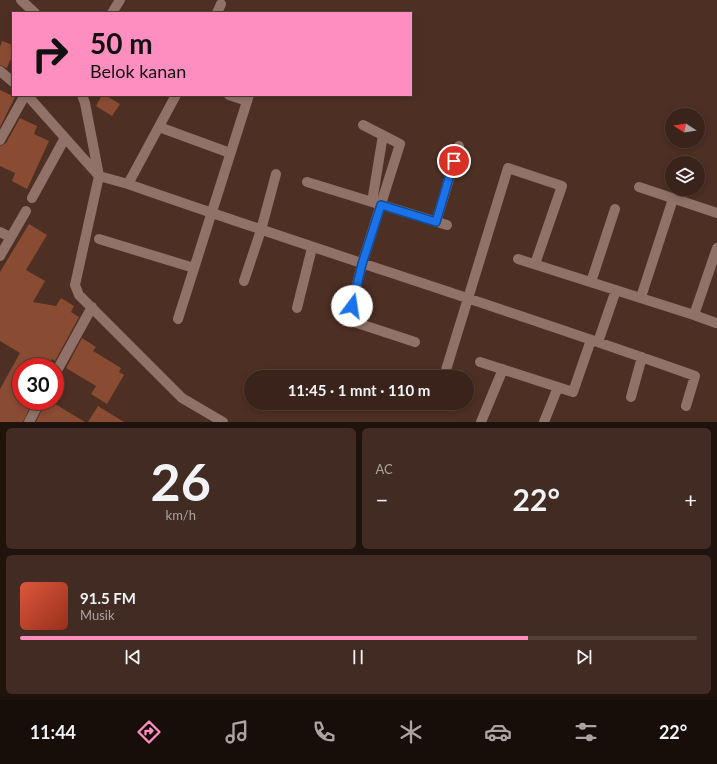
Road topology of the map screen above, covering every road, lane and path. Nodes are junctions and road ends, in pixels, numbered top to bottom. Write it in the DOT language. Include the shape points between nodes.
graph roads {
  1 [pos="21,0"];
  2 [pos="120,0"];
  3 [pos="34,12"];
  4 [pos="113,12"];
  5 [pos="0,70"];
  6 [pos="12,81"];
  7 [pos="25,96"];
  8 [pos="27,96"];
  9 [pos="82,96"];
  10 [pos="175,96"];
  11 [pos="235,96"];
  12 [pos="248,98"];
  13 [pos="363,125"];
  14 [pos="159,127"];
  15 [pos="383,135"];
  16 [pos="65,138"];
  17 [pos="0,140"];
  18 [pos="458,146"];
  19 [pos="230,153"];
  20 [pos="276,174"];
  21 [pos="99,176"];
  22 [pos="307,182"];
  23 [pos="128,184"];
  24 [pos="639,187"];
  25 [pos="32,198"];
  26 [pos="673,199"];
  27 [pos="376,204"];
  28 [pos="615,209"];
  29 [pos="26,211"];
  30 [pos="211,213"];
  31 [pos="717,213"];
  32 [pos="436,222"];
  33 [pos="447,225"];
  34 [pos="261,230"];
  35 [pos="0,232"];
  36 [pos="10,237"];
  37 [pos="99,239"];
  38 [pos="312,248"];
  39 [pos="717,248"];
  40 [pos="0,256"];
  41 [pos="518,259"];
  42 [pos="362,264"];
  43 [pos="535,264"];
  44 [pos="194,268"];
  45 [pos="244,281"];
  46 [pos="591,282"];
  47 [pos="616,290"];
  48 [pos="641,297"];
  49 [pos="468,299"];
  50 [pos="92,307"];
  51 [pos="297,308"];
  52 [pos="694,315"];
  53 [pos="178,318"];
  54 [pos="716,323"];
  55 [pos="595,341"];
  56 [pos="415,342"];
  57 [pos="642,357"];
  58 [pos="64,358"];
  59 [pos="480,362"];
  60 [pos="446,370"];
  61 [pos="503,370"];
  62 [pos="558,387"];
  63 [pos="630,397"];
  64 [pos="686,406"];
  65 [pos="35,410"];
  66 [pos="29,422"];
  67 [pos="223,422"];
  68 [pos="481,422"];
  69 [pos="544,422"];
  1 -- 3 [label="street"];
  2 -- 4 [label="street"];
  5 -- 6 [label="street"];
  7 -- 17 [label="street"];
  8 -- 16 [label="street"];
  9 -- 21 [label="street"];
  10 -- 14 [label="street"];
  11 -- 12 [label="street"];
  12 -- 19 [label="street"];
  13 -- 15 [label="street"];
  14 -- 19 [label="street"];
  14 -- 23 [label="street"];
  15 -- 27 [label="street"];
  15 -- 27 [label="street" via="400,144"];
  16 -- 21 [label="street"];
  16 -- 25 [label="street"];
  18 -- 32 [label="street"];
  19 -- 30 [label="street"];
  20 -- 34 [label="street"];
  21 -- 23 [label="street"];
  21 -- 50 [label="street" via="75,285 79,295"];
  22 -- 27 [label="street"];
  23 -- 30 [label="street"];
  24 -- 26 [label="street"];
  26 -- 31 [label="street"];
  26 -- 48 [label="street"];
  27 -- 32 [label="street"];
  27 -- 42 [label="street"];
  28 -- 46 [label="street"];
  29 -- 36 [label="street"];
  30 -- 34 [label="street"];
  30 -- 44 [label="street"];
  32 -- 33 [label="street"];
  34 -- 38 [label="street"];
  34 -- 45 [label="street"];
  35 -- 36 [label="street"];
  36 -- 40 [label="street"];
  37 -- 44 [label="street"];
  38 -- 42 [label="street"];
  38 -- 51 [label="street"];
  39 -- 52 [label="street"];
  41 -- 43 [label="street"];
  42 -- 49 [label="street"];
  42 -- 56 [label="street" via="348,320"];
  43 -- 46 [label="street"];
  43 -- 49 [label="street" via="562,186 508,168"];
  44 -- 53 [label="street"];
  46 -- 47 [label="street"];
  47 -- 48 [label="street"];
  47 -- 55 [label="street"];
  48 -- 52 [label="street"];
  49 -- 55 [label="street"];
  49 -- 60 [label="street"];
  50 -- 58 [label="street"];
  50 -- 67 [label="street" via="182,398"];
  52 -- 54 [label="street"];
  55 -- 57 [label="street"];
  55 -- 62 [label="street" via="573,392"];
  57 -- 63 [label="street"];
  57 -- 64 [label="street" via="694,376"];
  59 -- 61 [label="street"];
  61 -- 62 [label="street"];
  61 -- 68 [label="street"];
  62 -- 69 [label="street"];
  65 -- 66 [label="street"];
}
